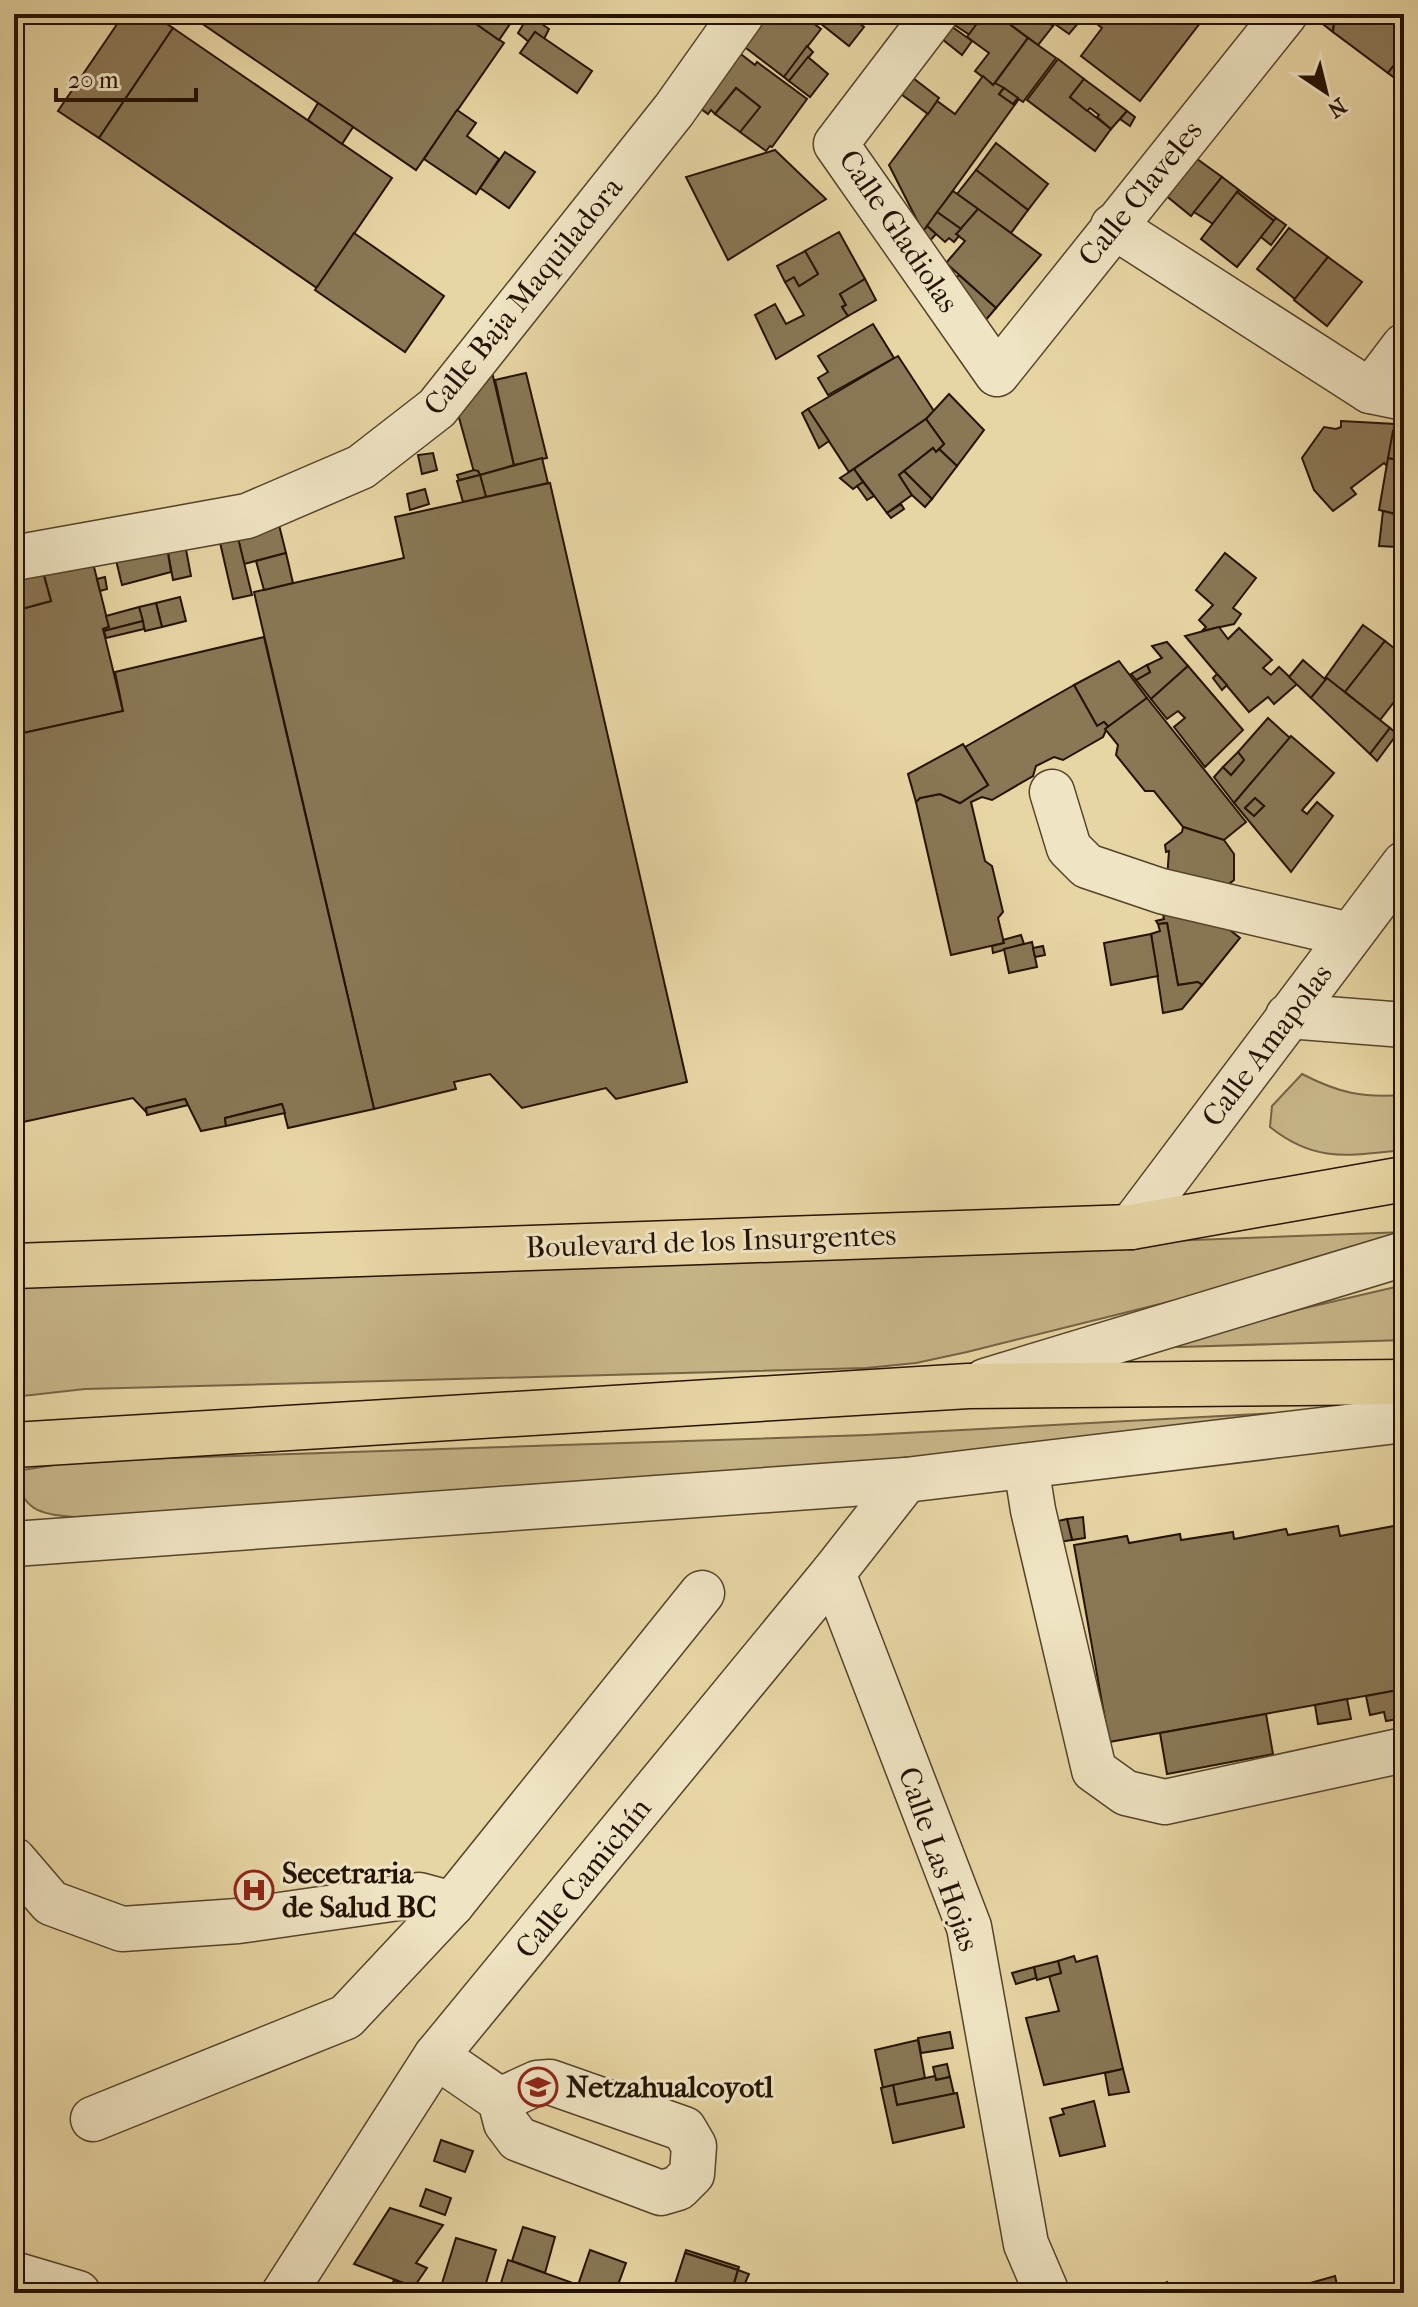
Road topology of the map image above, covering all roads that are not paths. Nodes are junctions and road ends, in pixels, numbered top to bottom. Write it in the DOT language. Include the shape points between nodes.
graph roads {
  1 [pos="742,14"];
  2 [pos="935,14"];
  3 [pos="1285,14"];
  4 [pos="1113,226"];
  5 [pos="1404,346"];
  6 [pos="997,374"];
  7 [pos="1387,394"];
  8 [pos="14,558"];
  9 [pos="1052,792"];
  10 [pos="1404,864"];
  11 [pos="1350,935"];
  12 [pos="1288,1016"];
  13 [pos="1404,1025"];
  14 [pos="1404,1179"];
  15 [pos="1131,1227"];
  16 [pos="1404,1254"];
  17 [pos="17,1263"];
  18 [pos="1404,1382"];
  19 [pos="968,1386"];
  20 [pos="1404,1417"];
  21 [pos="14,1445"];
  22 [pos="1026,1466"];
  23 [pos="906,1480"];
  24 [pos="14,1544"];
  25 [pos="833,1573"];
  26 [pos="702,1593"];
  27 [pos="1404,1750"];
  28 [pos="14,1860"];
  29 [pos="452,1904"];
  30 [pos="436,2056"];
  31 [pos="500,2100"];
  32 [pos="93,2119"];
  33 [pos="14,2274"];
  34 [pos="78,2293"];
  35 [pos="284,2293"];
  36 [pos="1047,2293"];
  1 -- 8 [label="street, Calle Baja Maquiladora" via="674,110 437,408 361,467 247,516"];
  2 -- 6 [label="street, Calle Gladiolas" via="836,144"];
  3 -- 4 [label="street, Calle Claveles"];
  4 -- 6 [label="street, Calle Claveles"];
  4 -- 7 [label="street"];
  5 -- 7 [label="street"];
  9 -- 11 [label="street" via="1069,848 1087,866 1161,891"];
  10 -- 11 [label="street, Calle Amapolas"];
  11 -- 12 [label="street, Calle Amapolas"];
  12 -- 13 [label="street"];
  12 -- 15 [label="street, Calle Amapolas"];
  14 -- 15 [label="main road, Boulevard de los Insurgentes"];
  15 -- 17 [label="main road, Boulevard de los Insurgentes"];
  16 -- 19 [label="street"];
  18 -- 19 [label="main road"];
  19 -- 21 [label="main road"];
  20 -- 22 [label="street"];
  22 -- 23 [label="street"];
  22 -- 27 [label="street" via="1094,1770 1126,1793 1165,1802"];
  23 -- 24 [label="street"];
  23 -- 25 [label="street, Calle Camichín"];
  25 -- 30 [label="street, Calle Camichín"];
  25 -- 36 [label="street, Calle Las Hojas" via="969,1927 1026,2244"];
  26 -- 29 [label="street"];
  28 -- 29 [label="street" via="51,1903 122,1929 238,1921 419,1895"];
  29 -- 32 [label="street" via="346,2017"];
  30 -- 31 [label="street"];
  30 -- 35 [label="street, Calle Camichín"];
  33 -- 34 [label="street"];
}
